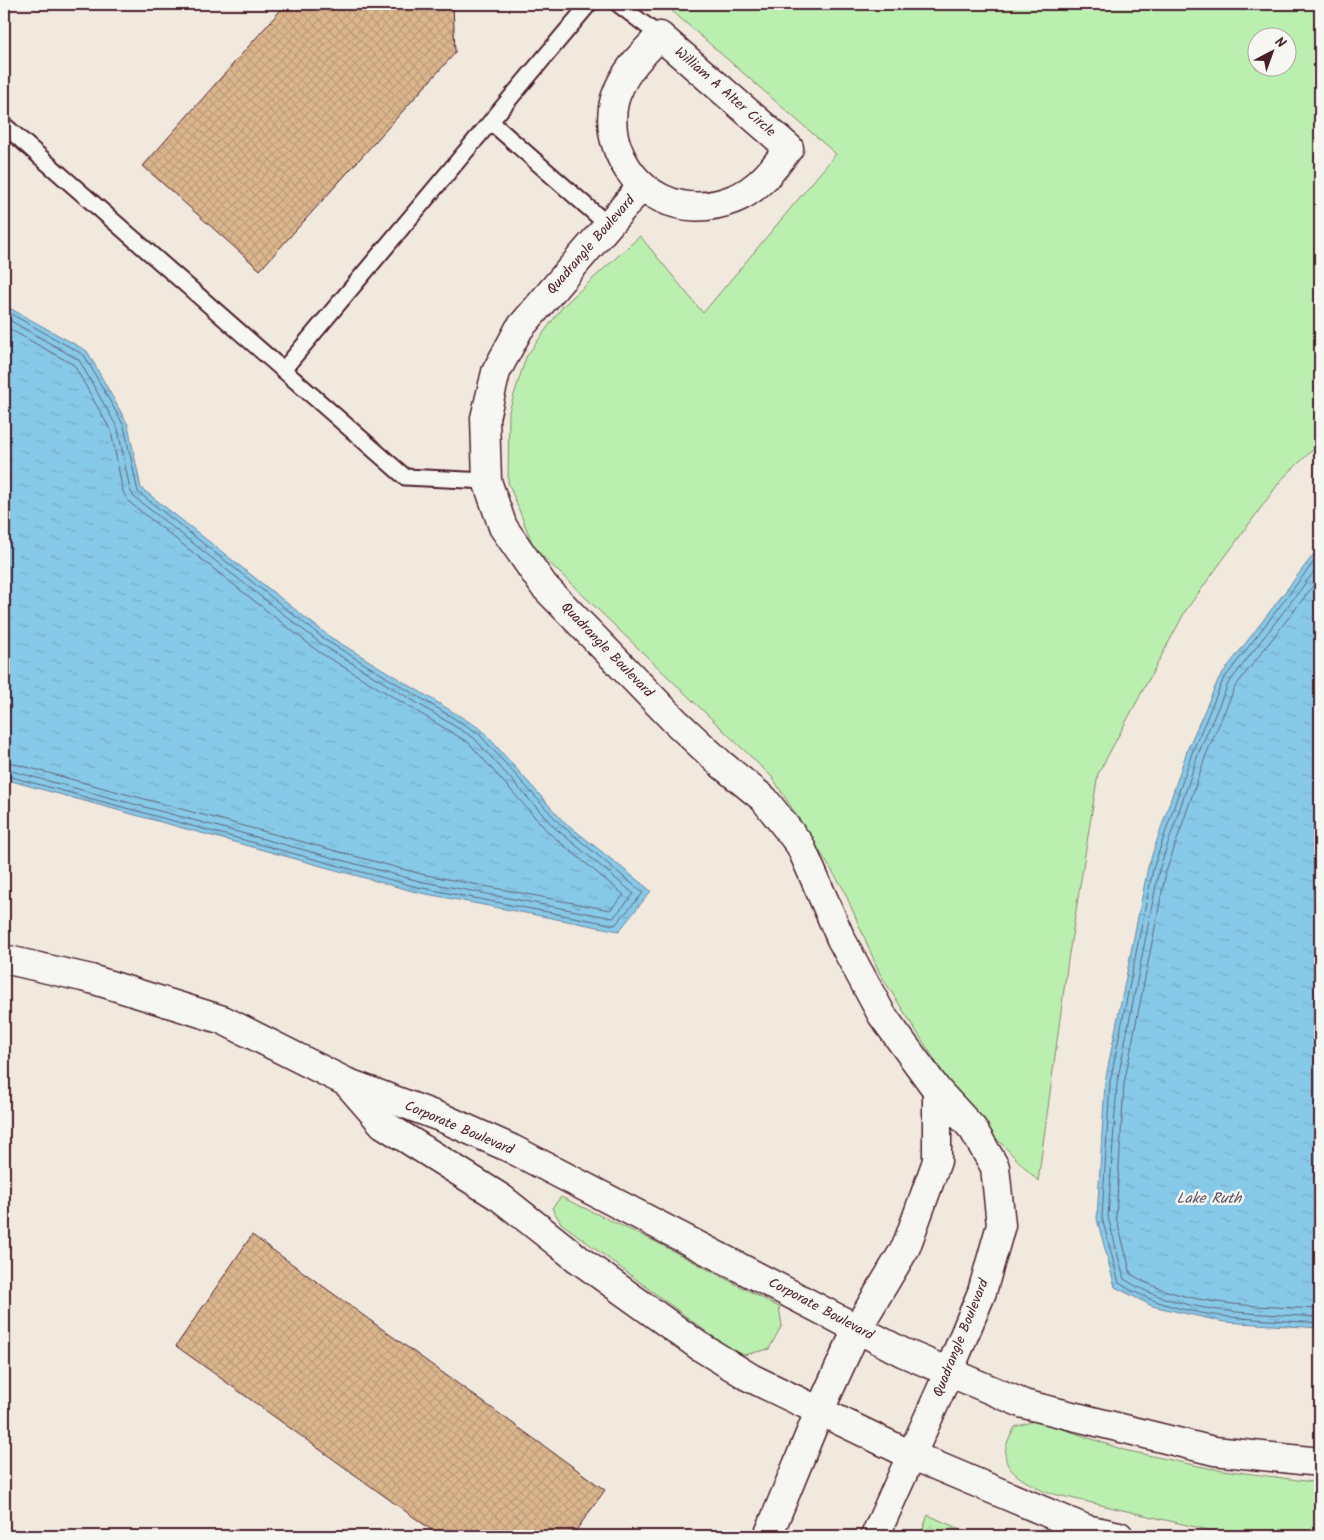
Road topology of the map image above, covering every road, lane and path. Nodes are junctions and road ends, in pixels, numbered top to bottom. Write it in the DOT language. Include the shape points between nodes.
graph roads {
  1 [pos="589,4"];
  2 [pos="618,4"];
  3 [pos="660,36"];
  4 [pos="491,122"];
  5 [pos="4,125"];
  6 [pos="641,187"];
  7 [pos="608,225"];
  8 [pos="283,370"];
  9 [pos="487,481"];
  10 [pos="4,959"];
  11 [pos="346,1082"];
  12 [pos="937,1090"];
  13 [pos="857,1329"];
  14 [pos="948,1374"];
  15 [pos="819,1412"];
  16 [pos="911,1455"];
  17 [pos="1320,1462"];
  18 [pos="768,1536"];
  19 [pos="875,1536"];
  20 [pos="1119,1536"];
  1 -- 4 [label="lane"];
  2 -- 3 [label="lane"];
  3 -- 6 [label="street" via="628,69 616,95 612,128 621,160"];
  3 -- 6 [label="street, William A Alter Circle" via="789,148 764,180 735,199 704,208 670,203"];
  4 -- 7 [label="lane"];
  4 -- 8 [label="lane"];
  5 -- 8 [label="lane"];
  6 -- 7 [label="street, Quadrangle Boulevard"];
  7 -- 9 [label="street, Quadrangle Boulevard" via="519,329 496,372 485,418"];
  8 -- 9 [label="lane" via="406,477"];
  9 -- 12 [label="street, Quadrangle Boulevard" via="503,527 544,586 675,721 764,800 800,845 842,938 882,1015"];
  10 -- 11 [label="street, Corporate Boulevard" via="91,979 223,1020"];
  11 -- 13 [label="street, Corporate Boulevard" via="512,1149"];
  11 -- 15 [label="street, Corporate Boulevard" via="383,1124 500,1198 699,1346 751,1378"];
  12 -- 13 [label="street" via="937,1161 906,1247"];
  12 -- 14 [label="street, Quadrangle Boulevard" via="973,1129 994,1166 1001,1225 982,1292"];
  13 -- 14 [label="street, Corporate Boulevard"];
  13 -- 15 [label="street"];
  14 -- 16 [label="street, Quadrangle Boulevard"];
  14 -- 17 [label="street, Corporate Boulevard" via="1024,1404 1214,1451"];
  15 -- 16 [label="street, Corporate Boulevard"];
  15 -- 18 [label="street"];
  16 -- 19 [label="street, Quadrangle Boulevard"];
  16 -- 20 [label="street, Corporate Boulevard" via="1086,1529"];
}
